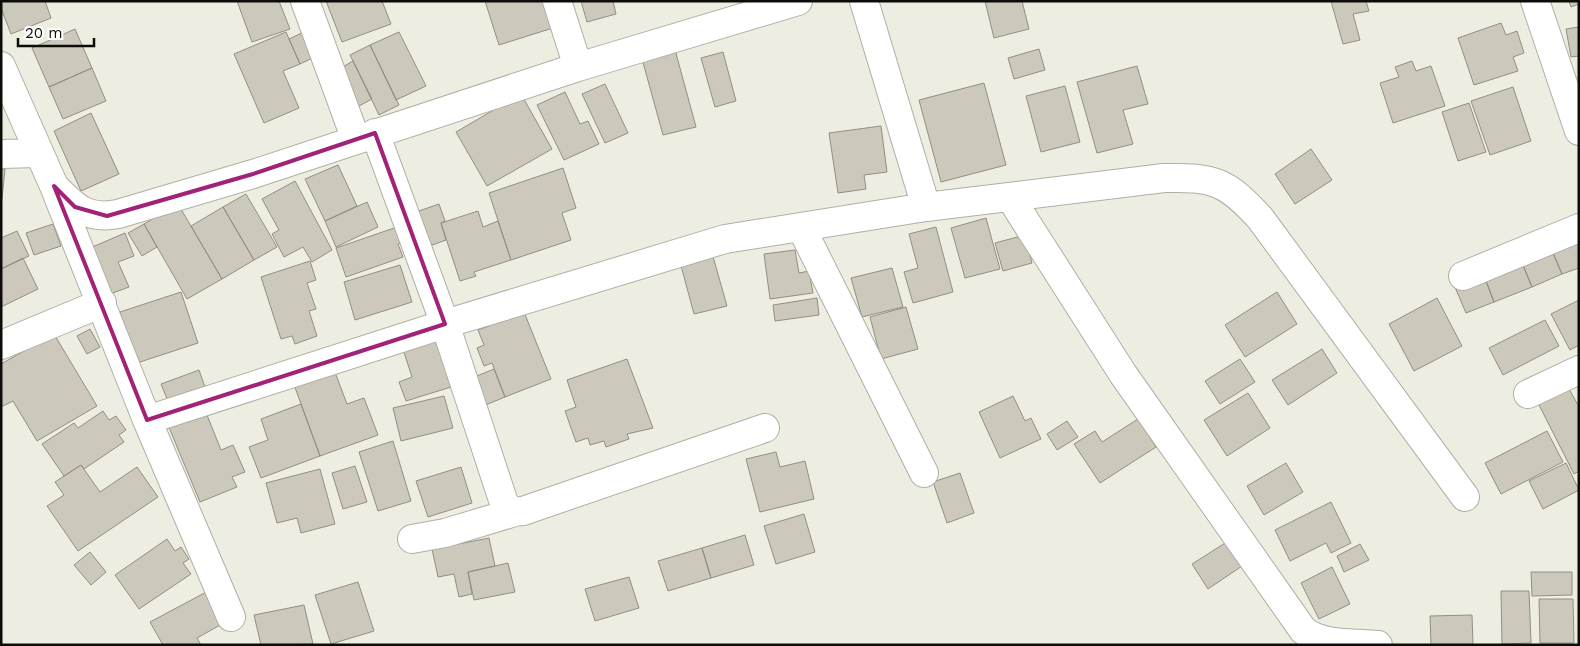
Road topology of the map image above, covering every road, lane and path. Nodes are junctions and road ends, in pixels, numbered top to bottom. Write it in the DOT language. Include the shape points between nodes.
graph roads {
  1 [pos="305,1"];
  2 [pos="557,1"];
  3 [pos="798,1"];
  4 [pos="864,1"];
  5 [pos="1535,1"];
  6 [pos="765,6"];
  7 [pos="1,66"];
  8 [pos="578,67"];
  9 [pos="1579,130"];
  10 [pos="365,136"];
  11 [pos="38,153"];
  12 [pos="1,154"];
  13 [pos="54,186"];
  14 [pos="1010,197"];
  15 [pos="926,207"];
  16 [pos="801,227"];
  17 [pos="1579,228"];
  18 [pos="1463,276"];
  19 [pos="102,303"];
  20 [pos="445,324"];
  21 [pos="1,345"];
  22 [pos="1579,370"];
  23 [pos="1528,394"];
  24 [pos="147,420"];
  25 [pos="764,428"];
  26 [pos="924,473"];
  27 [pos="1465,497"];
  28 [pos="516,512"];
  29 [pos="412,539"];
  30 [pos="231,617"];
  31 [pos="1378,645"];
  1 -- 10 [label="street"];
  2 -- 8 [label="street"];
  3 -- 6 [label="street"];
  4 -- 15 [label="street"];
  5 -- 9 [label="street"];
  6 -- 8 [label="street"];
  7 -- 11 [label="street"];
  8 -- 10 [label="street"];
  10 -- 13 [label="street" via="254,174 107,216 87,213 75,207"];
  10 -- 20 [label="street" via="394,179"];
  11 -- 12 [label="street"];
  11 -- 13 [label="street"];
  13 -- 19 [label="street"];
  14 -- 15 [label="street"];
  14 -- 27 [label="street" via="1164,178 1206,179 1226,187 1248,205 1284,248"];
  14 -- 31 [label="street" via="1123,374 1303,630 1321,643"];
  15 -- 16 [label="street"];
  16 -- 20 [label="street" via="726,238"];
  16 -- 26 [label="street"];
  17 -- 18 [label="street"];
  19 -- 21 [label="street"];
  19 -- 24 [label="street"];
  20 -- 24 [label="street"];
  20 -- 28 [label="street" via="504,503"];
  22 -- 23 [label="street"];
  24 -- 30 [label="street"];
  25 -- 28 [label="street"];
  28 -- 29 [label="street"];
}
